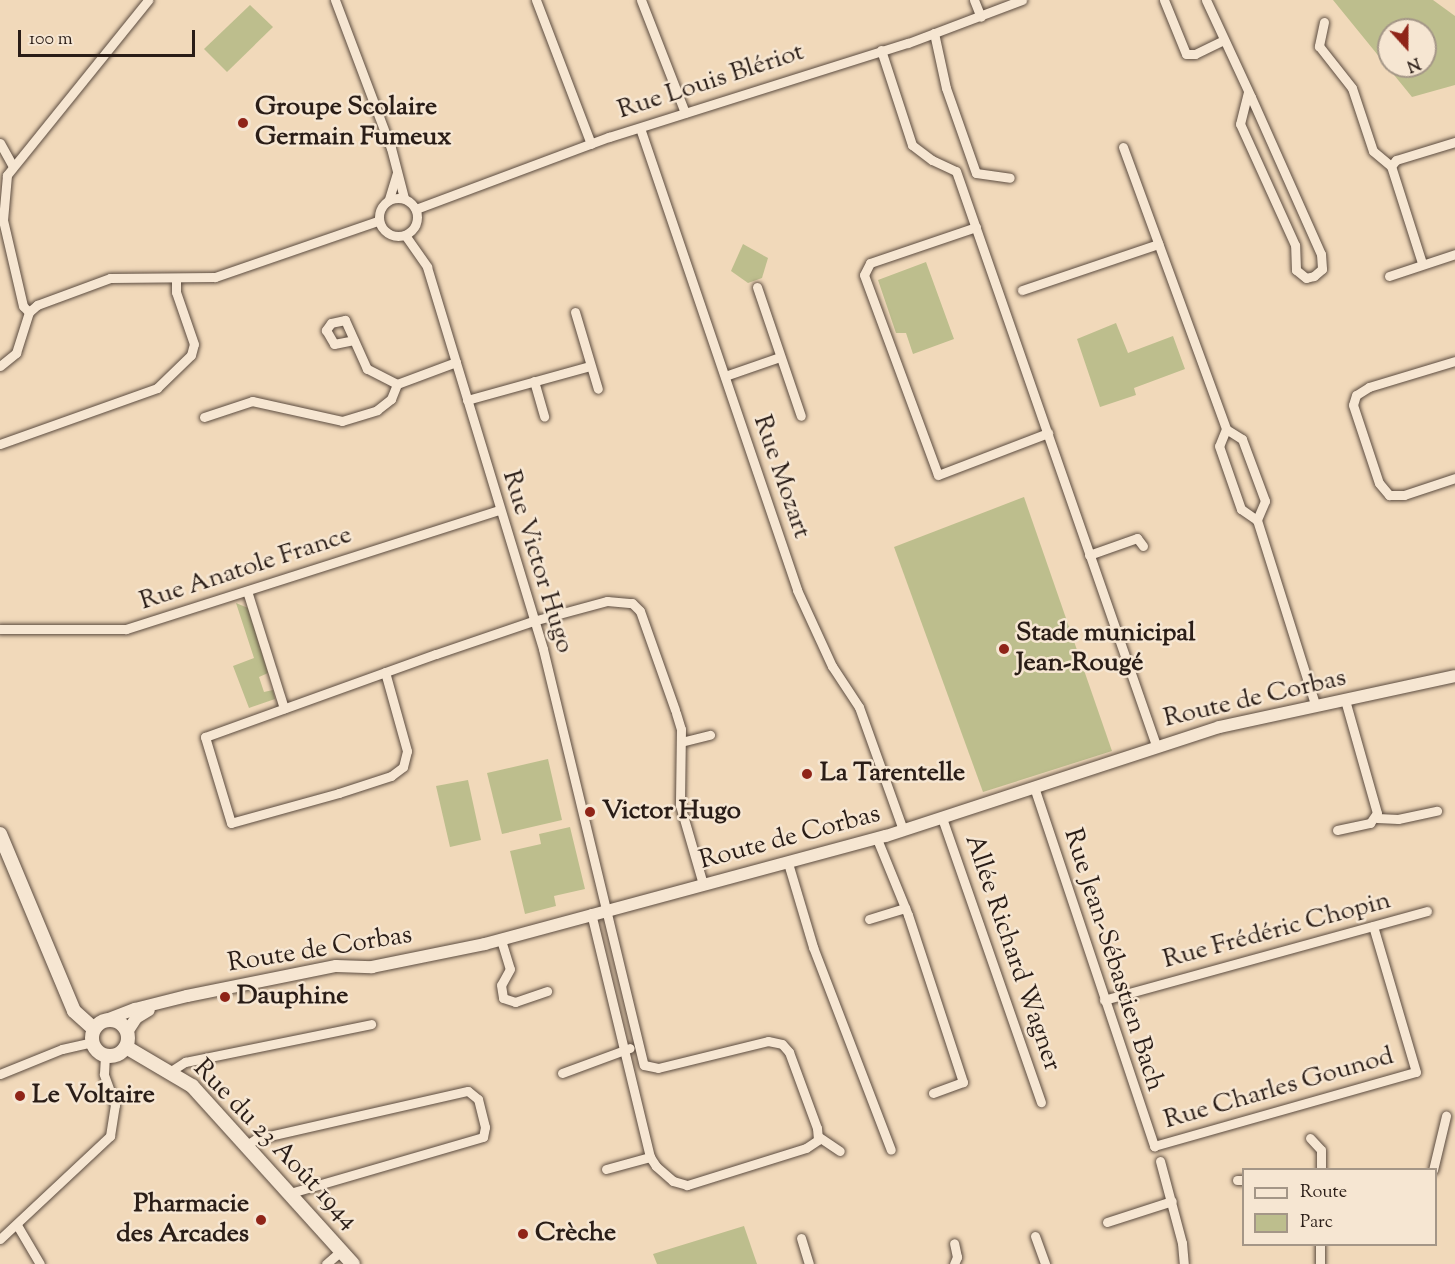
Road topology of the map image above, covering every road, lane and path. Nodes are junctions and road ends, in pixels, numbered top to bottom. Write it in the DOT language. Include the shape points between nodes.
graph roads {
  1 [pos="148,0"];
  2 [pos="335,0"];
  3 [pos="536,0"];
  4 [pos="641,0"];
  5 [pos="974,0"];
  6 [pos="1022,0"];
  7 [pos="1164,0"];
  8 [pos="1206,0"];
  9 [pos="981,17"];
  10 [pos="1324,22"];
  11 [pos="934,33"];
  12 [pos="1224,40"];
  13 [pos="881,50"];
  14 [pos="1248,92"];
  15 [pos="685,113"];
  16 [pos="640,128"];
  17 [pos="1455,142"];
  18 [pos="0,143"];
  19 [pos="591,144"];
  20 [pos="1123,147"];
  21 [pos="13,166"];
  22 [pos="1391,166"];
  23 [pos="397,173"];
  24 [pos="1010,178"];
  25 [pos="404,198"];
  26 [pos="389,200"];
  27 [pos="416,209"];
  28 [pos="378,221"];
  29 [pos="976,227"];
  30 [pos="405,235"];
  31 [pos="1158,244"];
  32 [pos="1455,254"];
  33 [pos="1422,263"];
  34 [pos="1389,276"];
  35 [pos="176,279"];
  36 [pos="757,287"];
  37 [pos="1022,290"];
  38 [pos="29,312"];
  39 [pos="575,312"];
  40 [pos="354,340"];
  41 [pos="780,357"];
  42 [pos="1455,361"];
  43 [pos="456,362"];
  44 [pos="0,366"];
  45 [pos="590,366"];
  46 [pos="725,376"];
  47 [pos="534,381"];
  48 [pos="397,384"];
  49 [pos="598,389"];
  50 [pos="467,400"];
  51 [pos="801,416"];
  52 [pos="204,417"];
  53 [pos="544,417"];
  54 [pos="1226,429"];
  55 [pos="1048,433"];
  56 [pos="0,444"];
  57 [pos="1455,478"];
  58 [pos="498,510"];
  59 [pos="1257,520"];
  60 [pos="1143,546"];
  61 [pos="1089,555"];
  62 [pos="246,591"];
  63 [pos="533,621"];
  64 [pos="0,629"];
  65 [pos="385,672"];
  66 [pos="1455,676"];
  67 [pos="1345,700"];
  68 [pos="1316,705"];
  69 [pos="284,708"];
  70 [pos="710,735"];
  71 [pos="681,742"];
  72 [pos="1156,745"];
  73 [pos="1034,787"];
  74 [pos="1437,811"];
  75 [pos="942,818"];
  76 [pos="1377,818"];
  77 [pos="903,830"];
  78 [pos="1337,830"];
  79 [pos="0,834"];
  80 [pos="877,839"];
  81 [pos="788,863"];
  82 [pos="703,884"];
  83 [pos="905,908"];
  84 [pos="605,910"];
  85 [pos="1427,911"];
  86 [pos="591,913"];
  87 [pos="869,919"];
  88 [pos="1374,926"];
  89 [pos="501,940"];
  90 [pos="547,991"];
  91 [pos="1104,1000"];
  92 [pos="164,1004"];
  93 [pos="106,1020"];
  94 [pos="371,1024"];
  95 [pos="127,1032"];
  96 [pos="93,1036"];
  97 [pos="639,1046"];
  98 [pos="126,1047"];
  99 [pos="624,1049"];
  100 [pos="105,1056"];
  101 [pos="171,1071"];
  102 [pos="562,1073"];
  103 [pos="0,1074"];
  104 [pos="933,1093"];
  105 [pos="1041,1102"];
  106 [pos="1446,1116"];
  107 [pos="819,1137"];
  108 [pos="1310,1138"];
  109 [pos="247,1145"];
  110 [pos="1154,1146"];
  111 [pos="891,1150"];
  112 [pos="840,1151"];
  113 [pos="650,1157"];
  114 [pos="1160,1161"];
  115 [pos="1321,1168"];
  116 [pos="1433,1168"];
  117 [pos="606,1169"];
  118 [pos="290,1193"];
  119 [pos="1172,1201"];
  120 [pos="1107,1222"];
  121 [pos="17,1225"];
  122 [pos="1035,1236"];
  123 [pos="801,1238"];
  124 [pos="0,1239"];
  125 [pos="954,1243"];
  126 [pos="1320,1246"];
  127 [pos="342,1250"];
  128 [pos="40,1264"];
  129 [pos="326,1264"];
  130 [pos="353,1264"];
  131 [pos="809,1264"];
  132 [pos="954,1264"];
  133 [pos="1045,1264"];
  134 [pos="1184,1264"];
  135 [pos="1320,1264"];
  1 -- 21 [label="street"];
  2 -- 23 [label="street"];
  3 -- 19 [label="street"];
  4 -- 15 [label="street"];
  5 -- 9 [label="street"];
  6 -- 9 [label="street, Rue Louis Blériot"];
  7 -- 12 [label="street" via="1186,54 1195,54"];
  8 -- 12 [label="street"];
  9 -- 11 [label="street, Rue Louis Blériot"];
  10 -- 22 [label="street" via="1319,46 1352,88 1373,151"];
  11 -- 13 [label="street, Rue Louis Blériot"];
  11 -- 24 [label="street" via="946,88 976,173"];
  12 -- 14 [label="street"];
  13 -- 15 [label="street, Rue Louis Blériot"];
  13 -- 29 [label="street" via="912,145 956,171"];
  14 -- 14 [label="street" via="1240,124 1295,245 1296,270 1305,278 1314,276 1322,269 1320,254"];
  15 -- 16 [label="street, Rue Louis Blériot"];
  16 -- 19 [label="street, Rue Louis Blériot"];
  16 -- 46 [label="street, Rue Mozart"];
  17 -- 22 [label="street" via="1396,160"];
  18 -- 21 [label="street"];
  19 -- 27 [label="street, Rue Louis Blériot"];
  20 -- 31 [label="street"];
  21 -- 38 [label="street" via="3,188 1,207 23,306"];
  22 -- 33 [label="street"];
  23 -- 25 [label="street"];
  23 -- 26 [label="street"];
  25 -- 26 [label="street"];
  25 -- 27 [label="street"];
  26 -- 28 [label="street" via="382,205"];
  27 -- 30 [label="street" via="413,229"];
  28 -- 30 [label="street" via="388,234"];
  28 -- 35 [label="street" via="215,277"];
  29 -- 55 [label="street"];
  29 -- 55 [label="street" via="870,263 864,275 938,475"];
  30 -- 43 [label="street, Rue Victor Hugo" via="427,267"];
  31 -- 37 [label="street"];
  31 -- 54 [label="street"];
  32 -- 33 [label="street"];
  33 -- 34 [label="street"];
  35 -- 38 [label="street" via="110,278"];
  35 -- 56 [label="street" via="176,292 194,344 191,355 157,388"];
  36 -- 41 [label="street"];
  38 -- 44 [label="street" via="16,353"];
  39 -- 45 [label="street"];
  40 -- 48 [label="street" via="367,369"];
  41 -- 46 [label="street"];
  41 -- 51 [label="street"];
  42 -- 57 [label="street" via="1369,387 1356,395 1353,405 1379,483 1389,495 1404,495"];
  43 -- 48 [label="street"];
  43 -- 50 [label="street, Rue Victor Hugo"];
  45 -- 47 [label="street"];
  45 -- 49 [label="street"];
  46 -- 77 [label="street, Rue Mozart" via="797,590 832,666 859,707"];
  47 -- 50 [label="street"];
  47 -- 53 [label="street"];
  48 -- 52 [label="street" via="385,406 342,421 252,401"];
  50 -- 58 [label="street, Rue Victor Hugo"];
  54 -- 59 [label="street" via="1219,446 1241,509"];
  54 -- 59 [label="street" via="1242,439 1265,501"];
  55 -- 61 [label="street"];
  58 -- 62 [label="street, Rue Anatole France"];
  58 -- 63 [label="street, Rue Victor Hugo"];
  59 -- 68 [label="street"];
  60 -- 61 [label="street" via="1137,538"];
  61 -- 72 [label="street"];
  62 -- 64 [label="street, Rue Anatole France" via="126,630"];
  62 -- 69 [label="street"];
  63 -- 65 [label="street"];
  63 -- 71 [label="street" via="607,601 632,603 645,622 676,712"];
  63 -- 84 [label="street, Rue Victor Hugo"];
  65 -- 69 [label="street"];
  65 -- 69 [label="street" via="407,751 403,767 391,776 339,793 231,823 205,736"];
  66 -- 67 [label="street, Route de Corbas"];
  67 -- 68 [label="street, Route de Corbas"];
  67 -- 76 [label="street"];
  68 -- 72 [label="street, Route de Corbas" via="1263,715"];
  70 -- 71 [label="street"];
  71 -- 82 [label="street" via="680,805"];
  72 -- 73 [label="street, Route de Corbas"];
  73 -- 75 [label="street, Route de Corbas"];
  73 -- 91 [label="street, Rue Jean-Sébastien Bach"];
  74 -- 76 [label="street" via="1398,819"];
  75 -- 77 [label="street, Route de Corbas"];
  75 -- 105 [label="street, Allée Richard Wagner"];
  76 -- 78 [label="street" via="1361,826"];
  77 -- 80 [label="street, Route de Corbas"];
  79 -- 96 [label="main road" via="74,1011"];
  80 -- 81 [label="street, Route de Corbas"];
  80 -- 83 [label="street"];
  81 -- 82 [label="street, Route de Corbas"];
  81 -- 111 [label="street" via="813,947"];
  82 -- 84 [label="street, Route de Corbas"];
  83 -- 87 [label="street"];
  83 -- 104 [label="street" via="963,1082"];
  84 -- 86 [label="street, Route de Corbas"];
  84 -- 97 [label="street, Rue Victor Hugo"];
  85 -- 88 [label="street, Rue Frédéric Chopin"];
  86 -- 89 [label="street, Route de Corbas"];
  86 -- 99 [label="street"];
  88 -- 91 [label="street, Rue Frédéric Chopin"];
  88 -- 110 [label="street, Rue Charles Gounod" via="1416,1072"];
  89 -- 90 [label="street" via="510,969 501,986 503,998 515,1002"];
  89 -- 92 [label="street, Route de Corbas" via="372,967 336,966"];
  91 -- 110 [label="street, Rue Jean-Sébastien Bach"];
  92 -- 93 [label="street, Route de Corbas"];
  92 -- 95 [label="street, Route de Corbas" via="139,1015"];
  93 -- 95 [label="main road" via="121,1024"];
  93 -- 96 [label="main road"];
  94 -- 101 [label="street" via="185,1062"];
  95 -- 98 [label="main road"];
  96 -- 100 [label="main road"];
  96 -- 103 [label="street"];
  97 -- 99 [label="street"];
  97 -- 107 [label="street, Rue Victor Hugo" via="644,1065 652,1069 768,1041 782,1044 789,1052"];
  98 -- 100 [label="main road" via="118,1055"];
  98 -- 101 [label="main road, Rue du 23 Août 1944"];
  99 -- 102 [label="street"];
  99 -- 113 [label="street"];
  100 -- 121 [label="street" via="104,1074 115,1105 110,1136"];
  101 -- 109 [label="main road, Rue du 23 Août 1944" via="192,1086"];
  106 -- 116 [label="street"];
  107 -- 112 [label="street"];
  107 -- 113 [label="street" via="806,1148 687,1185 673,1181"];
  108 -- 115 [label="street" via="1321,1150"];
  109 -- 118 [label="main road, Rue du 23 Août 1944"];
  109 -- 118 [label="street" via="256,1139 468,1091 478,1099 485,1127 483,1137"];
  113 -- 117 [label="street"];
  114 -- 119 [label="street"];
  118 -- 127 [label="main road, Rue du 23 Août 1944"];
  119 -- 120 [label="street"];
  119 -- 134 [label="street"];
  121 -- 124 [label="street"];
  121 -- 128 [label="street"];
  122 -- 133 [label="street"];
  123 -- 131 [label="street"];
  125 -- 132 [label="street"];
  126 -- 135 [label="street"];
  127 -- 129 [label="street"];
  127 -- 130 [label="main road, Rue du 23 Août 1944"];
}
